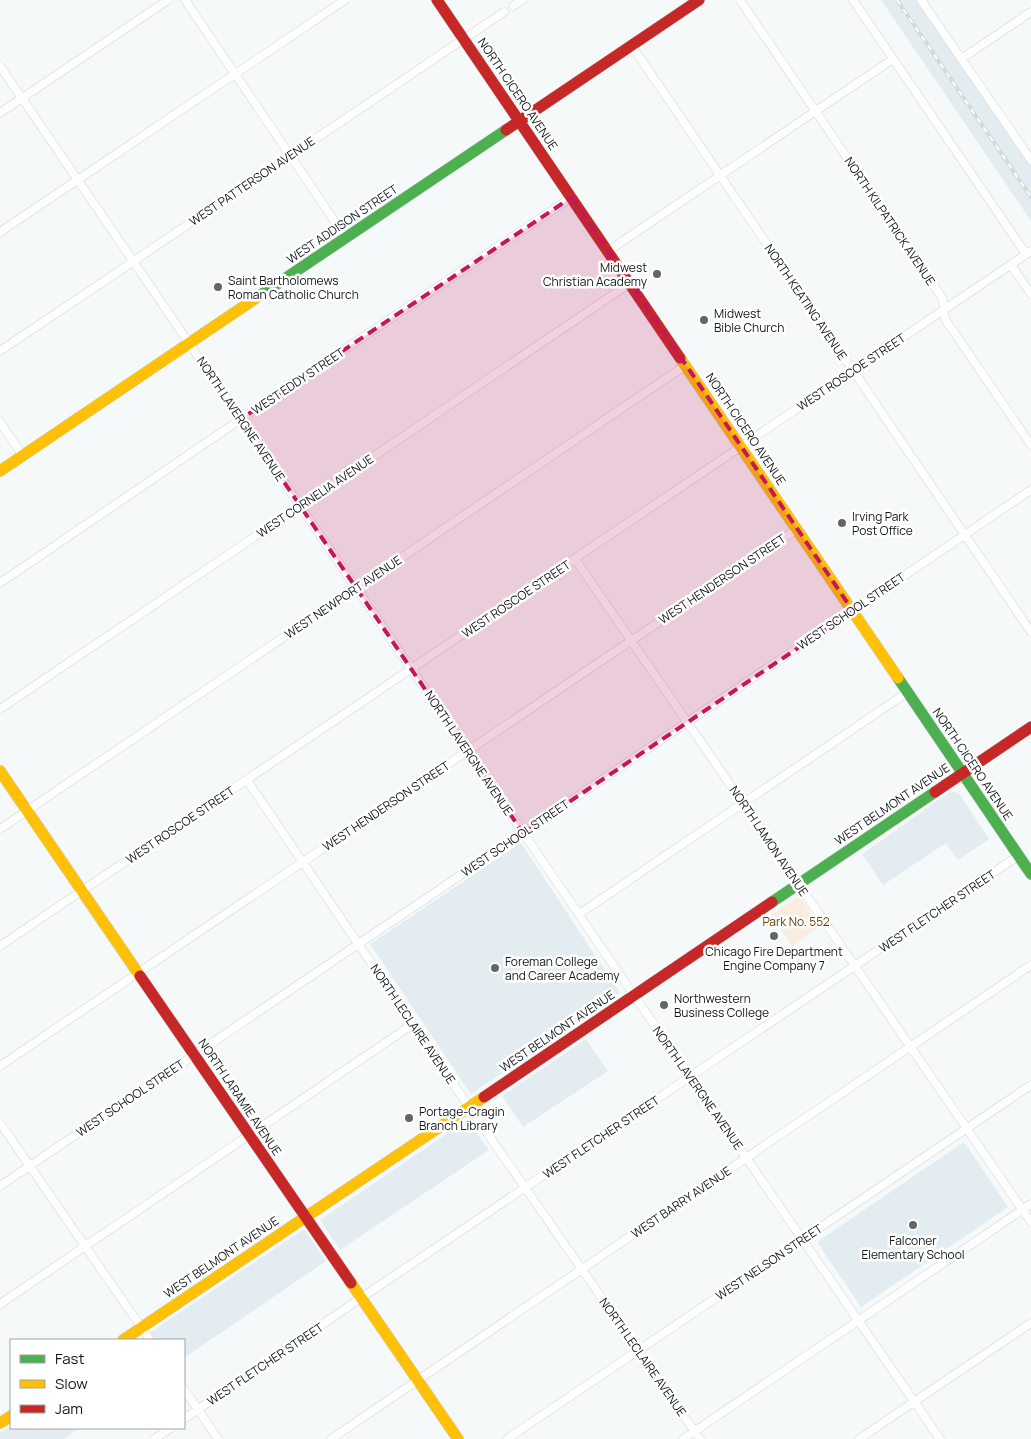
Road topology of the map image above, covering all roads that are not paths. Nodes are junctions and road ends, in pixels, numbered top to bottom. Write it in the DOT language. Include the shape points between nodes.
graph roads {
  1 [pos="168,0"];
  2 [pos="185,0"];
  3 [pos="345,0"];
  4 [pos="437,0"];
  5 [pos="522,0"];
  6 [pos="740,0"];
  7 [pos="854,0"];
  8 [pos="921,0"];
  9 [pos="692,2"];
  10 [pos="513,6"];
  11 [pos="504,12"];
  12 [pos="1031,12"];
  13 [pos="464,39"];
  14 [pos="632,46"];
  15 [pos="893,59"];
  16 [pos="961,59"];
  17 [pos="0,66"];
  18 [pos="235,74"];
  19 [pos="22,98"];
  20 [pos="816,111"];
  21 [pos="0,113"];
  22 [pos="520,121"];
  23 [pos="290,156"];
  24 [pos="1031,160"];
  25 [pos="720,175"];
  26 [pos="78,180"];
  27 [pos="572,197"];
  28 [pos="0,232"];
  29 [pos="346,238"];
  30 [pos="608,251"];
  31 [pos="1028,253"];
  32 [pos="133,261"];
  33 [pos="1011,265"];
  34 [pos="630,283"];
  35 [pos="1031,294"];
  36 [pos="944,310"];
  37 [pos="189,343"];
  38 [pos="0,351"];
  39 [pos="686,365"];
  40 [pos="853,371"];
  41 [pos="241,419"];
  42 [pos="0,422"];
  43 [pos="1031,445"];
  44 [pos="742,446"];
  45 [pos="23,456"];
  46 [pos="0,471"];
  47 [pos="1031,490"];
  48 [pos="300,506"];
  49 [pos="797,529"];
  50 [pos="965,535"];
  51 [pos="575,558"];
  52 [pos="0,583"];
  53 [pos="356,588"];
  54 [pos="853,611"];
  55 [pos="1031,632"];
  56 [pos="631,640"];
  57 [pos="411,669"];
  58 [pos="908,692"];
  59 [pos="0,709"];
  60 [pos="687,722"];
  61 [pos="1031,727"];
  62 [pos="467,751"];
  63 [pos="0,771"];
  64 [pos="962,773"];
  65 [pos="247,780"];
  66 [pos="743,803"];
  67 [pos="28,811"];
  68 [pos="0,829"];
  69 [pos="523,833"];
  70 [pos="1018,856"];
  71 [pos="303,862"];
  72 [pos="1031,874"];
  73 [pos="798,884"];
  74 [pos="82,891"];
  75 [pos="579,914"];
  76 [pos="358,943"];
  77 [pos="0,946"];
  78 [pos="1031,965"];
  79 [pos="854,966"];
  80 [pos="138,973"];
  81 [pos="634,995"];
  82 [pos="413,1024"];
  83 [pos="910,1047"];
  84 [pos="194,1055"];
  85 [pos="0,1066"];
  86 [pos="690,1077"];
  87 [pos="1031,1085"];
  88 [pos="469,1107"];
  89 [pos="0,1123"];
  90 [pos="966,1128"];
  91 [pos="249,1135"];
  92 [pos="746,1158"];
  93 [pos="30,1166"];
  94 [pos="0,1186"];
  95 [pos="525,1188"];
  96 [pos="1031,1204"];
  97 [pos="1023,1210"];
  98 [pos="305,1217"];
  99 [pos="1031,1222"];
  100 [pos="802,1240"];
  101 [pos="85,1247"];
  102 [pos="582,1270"];
  103 [pos="361,1298"];
  104 [pos="0,1304"];
  105 [pos="858,1320"];
  106 [pos="1031,1323"];
  107 [pos="141,1328"];
  108 [pos="124,1339"];
  109 [pos="149,1339"];
  110 [pos="638,1351"];
  111 [pos="418,1380"];
  112 [pos="185,1390"];
  113 [pos="914,1402"];
  114 [pos="198,1410"];
  115 [pos="185,1418"];
  116 [pos="169,1429"];
  117 [pos="694,1431"];
  118 [pos="154,1439"];
  119 [pos="218,1439"];
  120 [pos="331,1439"];
  121 [pos="458,1439"];
  122 [pos="507,1439"];
  123 [pos="683,1439"];
  124 [pos="700,1439"];
  125 [pos="859,1439"];
  126 [pos="940,1439"];
  1 -- 19 [label="street"];
  2 -- 18 [label="street"];
  3 -- 18 [label="street"];
  4 -- 13 [label="main road, NORTH CICERO AVENUE"];
  5 -- 10 [label="street"];
  6 -- 20 [label="street, NORTH KILPATRICK AVENUE"];
  7 -- 15 [label="street"];
  8 -- 16 [label="street"];
  9 -- 14 [label="main road, WEST ADDISON STREET"];
  11 -- 13 [label="street, WEST PATTERSON AVENUE"];
  12 -- 16 [label="street"];
  13 -- 22 [label="main road, NORTH CICERO AVENUE"];
  13 -- 23 [label="street, WEST PATTERSON AVENUE"];
  14 -- 22 [label="main road, WEST ADDISON STREET"];
  14 -- 25 [label="street, NORTH KEATING AVENUE"];
  15 -- 20 [label="street"];
  15 -- 31 [label="street"];
  16 -- 24 [label="street"];
  17 -- 19 [label="street, NORTH LAVERGNE AVENUE"];
  18 -- 23 [label="street"];
  18 -- 26 [label="street"];
  19 -- 21 [label="street"];
  19 -- 26 [label="street, NORTH LAVERGNE AVENUE"];
  20 -- 25 [label="street"];
  20 -- 36 [label="street, NORTH KILPATRICK AVENUE" via="944,299"];
  22 -- 27 [label="main road, NORTH CICERO AVENUE"];
  22 -- 29 [label="main road, WEST ADDISON STREET"];
  23 -- 29 [label="street"];
  23 -- 32 [label="street, WEST PATTERSON AVENUE"];
  25 -- 30 [label="street"];
  25 -- 40 [label="street, NORTH KEATING AVENUE"];
  26 -- 28 [label="street"];
  26 -- 32 [label="street, NORTH LAVERGNE AVENUE"];
  27 -- 30 [label="main road, NORTH CICERO AVENUE"];
  27 -- 41 [label="street, WEST EDDY STREET"];
  29 -- 37 [label="main road, WEST ADDISON STREET"];
  30 -- 34 [label="main road, NORTH CICERO AVENUE"];
  31 -- 33 [label="street, WEST ROSCOE STREET"];
  32 -- 37 [label="street, NORTH LAVERGNE AVENUE"];
  32 -- 38 [label="street, WEST PATTERSON AVENUE"];
  33 -- 35 [label="street"];
  33 -- 36 [label="street, WEST ROSCOE STREET"];
  34 -- 39 [label="main road, NORTH CICERO AVENUE"];
  34 -- 48 [label="street, WEST CORNELIA AVENUE"];
  36 -- 40 [label="street, WEST ROSCOE STREET"];
  36 -- 43 [label="street, NORTH KILPATRICK AVENUE" via="945,319"];
  37 -- 41 [label="street, NORTH LAVERGNE AVENUE"];
  37 -- 45 [label="main road, WEST ADDISON STREET"];
  39 -- 44 [label="main road, NORTH CICERO AVENUE"];
  39 -- 53 [label="street, WEST NEWPORT AVENUE"];
  40 -- 44 [label="street, WEST ROSCOE STREET"];
  40 -- 50 [label="street, NORTH KEATING AVENUE"];
  41 -- 48 [label="street, NORTH LAVERGNE AVENUE"];
  41 -- 52 [label="street, WEST EDDY STREET"];
  42 -- 45 [label="street"];
  44 -- 49 [label="main road, NORTH CICERO AVENUE"];
  44 -- 51 [label="street, WEST ROSCOE STREET"];
  45 -- 46 [label="main road, WEST ADDISON STREET"];
  47 -- 50 [label="street, WEST SCHOOL STREET"];
  48 -- 53 [label="street, NORTH LAVERGNE AVENUE"];
  48 -- 59 [label="street, WEST CORNELIA AVENUE"];
  49 -- 54 [label="main road, NORTH CICERO AVENUE"];
  49 -- 56 [label="street, WEST HENDERSON STREET"];
  50 -- 54 [label="street, WEST SCHOOL STREET"];
  50 -- 55 [label="street, NORTH KEATING AVENUE"];
  51 -- 56 [label="street, NORTH LAMON AVENUE"];
  51 -- 57 [label="street, WEST ROSCOE STREET"];
  53 -- 57 [label="street, NORTH LAVERGNE AVENUE"];
  53 -- 67 [label="street, WEST NEWPORT AVENUE"];
  54 -- 58 [label="main road, NORTH CICERO AVENUE"];
  54 -- 60 [label="street, WEST SCHOOL STREET"];
  56 -- 60 [label="street, NORTH LAMON AVENUE"];
  56 -- 62 [label="street, WEST HENDERSON STREET"];
  57 -- 62 [label="street, NORTH LAVERGNE AVENUE"];
  57 -- 65 [label="street, WEST ROSCOE STREET"];
  58 -- 64 [label="main road, NORTH CICERO AVENUE"];
  58 -- 66 [label="street"];
  60 -- 66 [label="street, NORTH LAMON AVENUE"];
  60 -- 69 [label="street, WEST SCHOOL STREET"];
  61 -- 64 [label="main road, WEST BELMONT AVENUE"];
  62 -- 69 [label="street, NORTH LAVERGNE AVENUE"];
  62 -- 71 [label="street, WEST HENDERSON STREET"];
  63 -- 67 [label="main road, NORTH LARAMIE AVENUE"];
  64 -- 70 [label="main road, NORTH CICERO AVENUE"];
  64 -- 73 [label="main road, WEST BELMONT AVENUE"];
  65 -- 71 [label="street, NORTH LECLAIRE AVENUE"];
  65 -- 74 [label="street, WEST ROSCOE STREET"];
  66 -- 73 [label="street, NORTH LAMON AVENUE"];
  66 -- 75 [label="street"];
  67 -- 68 [label="street, WEST NEWPORT AVENUE"];
  67 -- 74 [label="main road, NORTH LARAMIE AVENUE"];
  69 -- 75 [label="street, NORTH LAVERGNE AVENUE"];
  69 -- 76 [label="street, WEST SCHOOL STREET"];
  70 -- 72 [label="main road, NORTH CICERO AVENUE"];
  70 -- 79 [label="street, WEST FLETCHER STREET"];
  71 -- 76 [label="street, NORTH LECLAIRE AVENUE"];
  71 -- 80 [label="street, WEST HENDERSON STREET"];
  73 -- 79 [label="street, NORTH LAMON AVENUE"];
  73 -- 81 [label="main road, WEST BELMONT AVENUE"];
  74 -- 77 [label="street, WEST ROSCOE STREET"];
  74 -- 80 [label="main road, NORTH LARAMIE AVENUE"];
  75 -- 81 [label="street, NORTH LAVERGNE AVENUE"];
  76 -- 82 [label="street, NORTH LECLAIRE AVENUE"];
  76 -- 84 [label="street, WEST SCHOOL STREET"];
  78 -- 83 [label="street, WEST BARRY AVENUE"];
  79 -- 83 [label="street, NORTH LAMON AVENUE"];
  79 -- 86 [label="street, WEST FLETCHER STREET"];
  80 -- 84 [label="main road, NORTH LARAMIE AVENUE"];
  80 -- 85 [label="street, WEST HENDERSON STREET"];
  81 -- 86 [label="street, NORTH LAVERGNE AVENUE"];
  81 -- 88 [label="main road, WEST BELMONT AVENUE"];
  82 -- 88 [label="street, NORTH LECLAIRE AVENUE"];
  82 -- 91 [label="street"];
  83 -- 90 [label="street, NORTH LAMON AVENUE"];
  83 -- 92 [label="street, WEST BARRY AVENUE"];
  84 -- 91 [label="main road, NORTH LARAMIE AVENUE"];
  84 -- 93 [label="street, WEST SCHOOL STREET"];
  86 -- 92 [label="street, NORTH LAVERGNE AVENUE"];
  86 -- 95 [label="street, WEST FLETCHER STREET"];
  87 -- 90 [label="street, WEST NELSON STREET"];
  88 -- 95 [label="street, NORTH LECLAIRE AVENUE"];
  88 -- 98 [label="main road, WEST BELMONT AVENUE"];
  89 -- 93 [label="street"];
  90 -- 97 [label="street, NORTH LAMON AVENUE"];
  90 -- 100 [label="street, WEST NELSON STREET"];
  91 -- 98 [label="main road, NORTH LARAMIE AVENUE"];
  91 -- 101 [label="street"];
  92 -- 100 [label="street, NORTH LAVERGNE AVENUE"];
  92 -- 102 [label="street, WEST BARRY AVENUE"];
  93 -- 94 [label="street, WEST SCHOOL STREET"];
  93 -- 101 [label="street"];
  95 -- 102 [label="street, NORTH LECLAIRE AVENUE"];
  95 -- 103 [label="street, WEST FLETCHER STREET"];
  96 -- 97 [label="street"];
  97 -- 99 [label="street, NORTH LAMON AVENUE"];
  97 -- 105 [label="street"];
  98 -- 103 [label="main road, NORTH LARAMIE AVENUE"];
  98 -- 107 [label="main road, WEST BELMONT AVENUE"];
  100 -- 105 [label="street, NORTH LAVERGNE AVENUE"];
  100 -- 110 [label="street, WEST NELSON STREET"];
  101 -- 104 [label="street"];
  101 -- 107 [label="street"];
  102 -- 110 [label="street, NORTH LECLAIRE AVENUE"];
  102 -- 111 [label="street, WEST BARRY AVENUE"];
  103 -- 111 [label="main road, NORTH LARAMIE AVENUE"];
  103 -- 114 [label="street, WEST FLETCHER STREET"];
  105 -- 113 [label="street, NORTH LAVERGNE AVENUE"];
  105 -- 117 [label="street"];
  106 -- 113 [label="street"];
  107 -- 108 [label="main road, WEST BELMONT AVENUE"];
  107 -- 109 [label="street"];
  110 -- 117 [label="street, NORTH LECLAIRE AVENUE"];
  110 -- 122 [label="street, WEST NELSON STREET"];
  111 -- 120 [label="street, WEST BARRY AVENUE"];
  111 -- 121 [label="main road, NORTH LARAMIE AVENUE"];
  112 -- 114 [label="street"];
  113 -- 125 [label="street"];
  113 -- 126 [label="street, NORTH LAVERGNE AVENUE"];
  114 -- 115 [label="street, WEST FLETCHER STREET"];
  114 -- 119 [label="street"];
  116 -- 118 [label="street"];
  117 -- 123 [label="street"];
  117 -- 124 [label="street, NORTH LECLAIRE AVENUE"];
}
